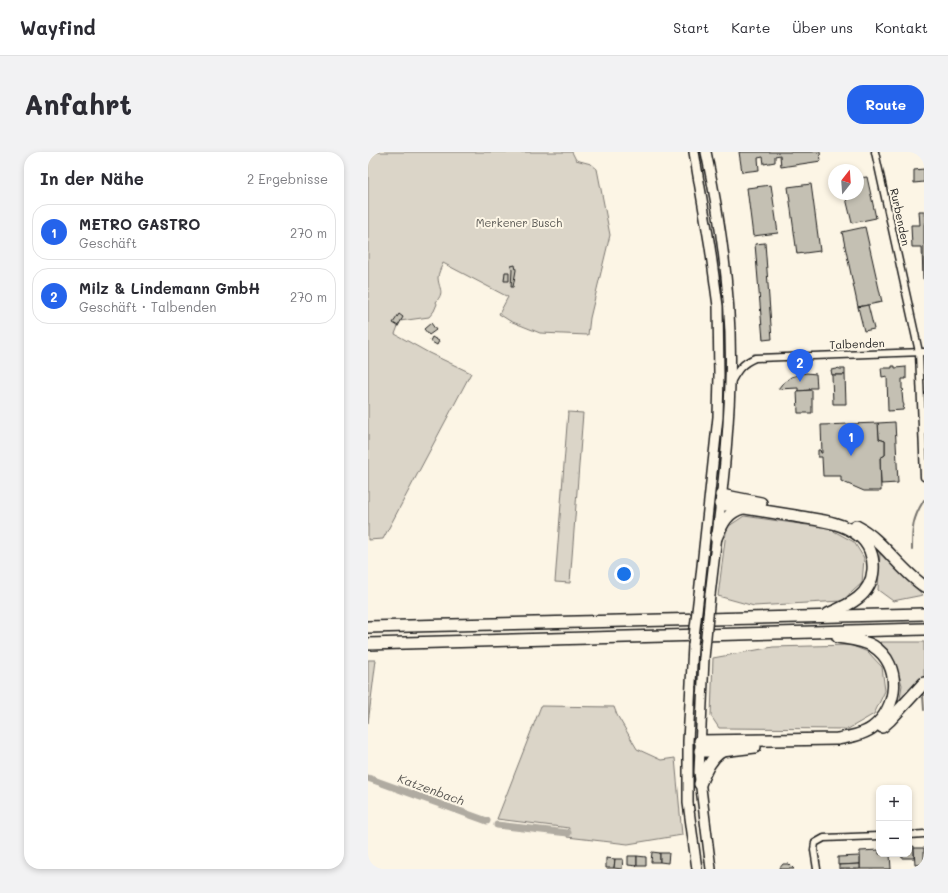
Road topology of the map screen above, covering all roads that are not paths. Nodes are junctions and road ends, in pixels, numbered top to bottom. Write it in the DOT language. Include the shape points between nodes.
graph roads {
  1 [pos="694,152"];
  2 [pos="706,152"];
  3 [pos="875,152"];
  4 [pos="922,352"];
  5 [pos="730,383"];
  6 [pos="924,477"];
  7 [pos="717,500"];
  8 [pos="743,508"];
  9 [pos="716,538"];
  10 [pos="924,586"];
  11 [pos="924,614"];
  12 [pos="822,616"];
  13 [pos="368,628"];
  14 [pos="924,629"];
  15 [pos="806,633"];
  16 [pos="368,644"];
  17 [pos="924,683"];
  18 [pos="688,740"];
  19 [pos="700,746"];
  20 [pos="687,751"];
  21 [pos="722,751"];
  22 [pos="700,784"];
  23 [pos="924,834"];
  24 [pos="912,835"];
  25 [pos="876,836"];
  26 [pos="697,869"];
  27 [pos="711,869"];
  28 [pos="818,869"];
  1 -- 7 [label="main road" via="718,306"];
  2 -- 5 [label="main road" via="721,239 728,302"];
  3 -- 4 [label="street, Rurbenden"];
  4 -- 5 [label="street, Talbenden" via="755,358 739,367"];
  4 -- 6 [label="street, Rurbenden"];
  5 -- 7 [label="main road" via="728,420"];
  7 -- 8 [label="highway"];
  7 -- 9 [label="main road"];
  7 -- 10 [label="highway" via="843,521 868,533"];
  7 -- 18 [label="main road, bridge" via="698,594"];
  8 -- 9 [label="highway" via="726,517"];
  8 -- 12 [label="highway" via="832,523 852,530 865,542 873,566 869,586 855,602"];
  9 -- 19 [label="main road, bridge" via="704,658"];
  11 -- 12 [label="highway"];
  12 -- 13 [label="highway"];
  14 -- 15 [label="highway"];
  15 -- 16 [label="highway"];
  15 -- 19 [label="highway" via="853,639 879,651 886,660 894,683 891,704 883,718 867,731 837,739"];
  17 -- 21 [label="highway" via="890,720 860,741 837,745 755,747"];
  18 -- 19 [label="main road"];
  18 -- 20 [label="main road"];
  19 -- 20 [label="main road"];
  19 -- 21 [label="highway"];
  19 -- 22 [label="main road"];
  20 -- 26 [label="main road" via="688,803"];
  21 -- 22 [label="highway" via="709,763"];
  22 -- 27 [label="main road"];
  23 -- 24 [label="street"];
  25 -- 28 [label="street" via="824,838 816,843 814,850"];
}
